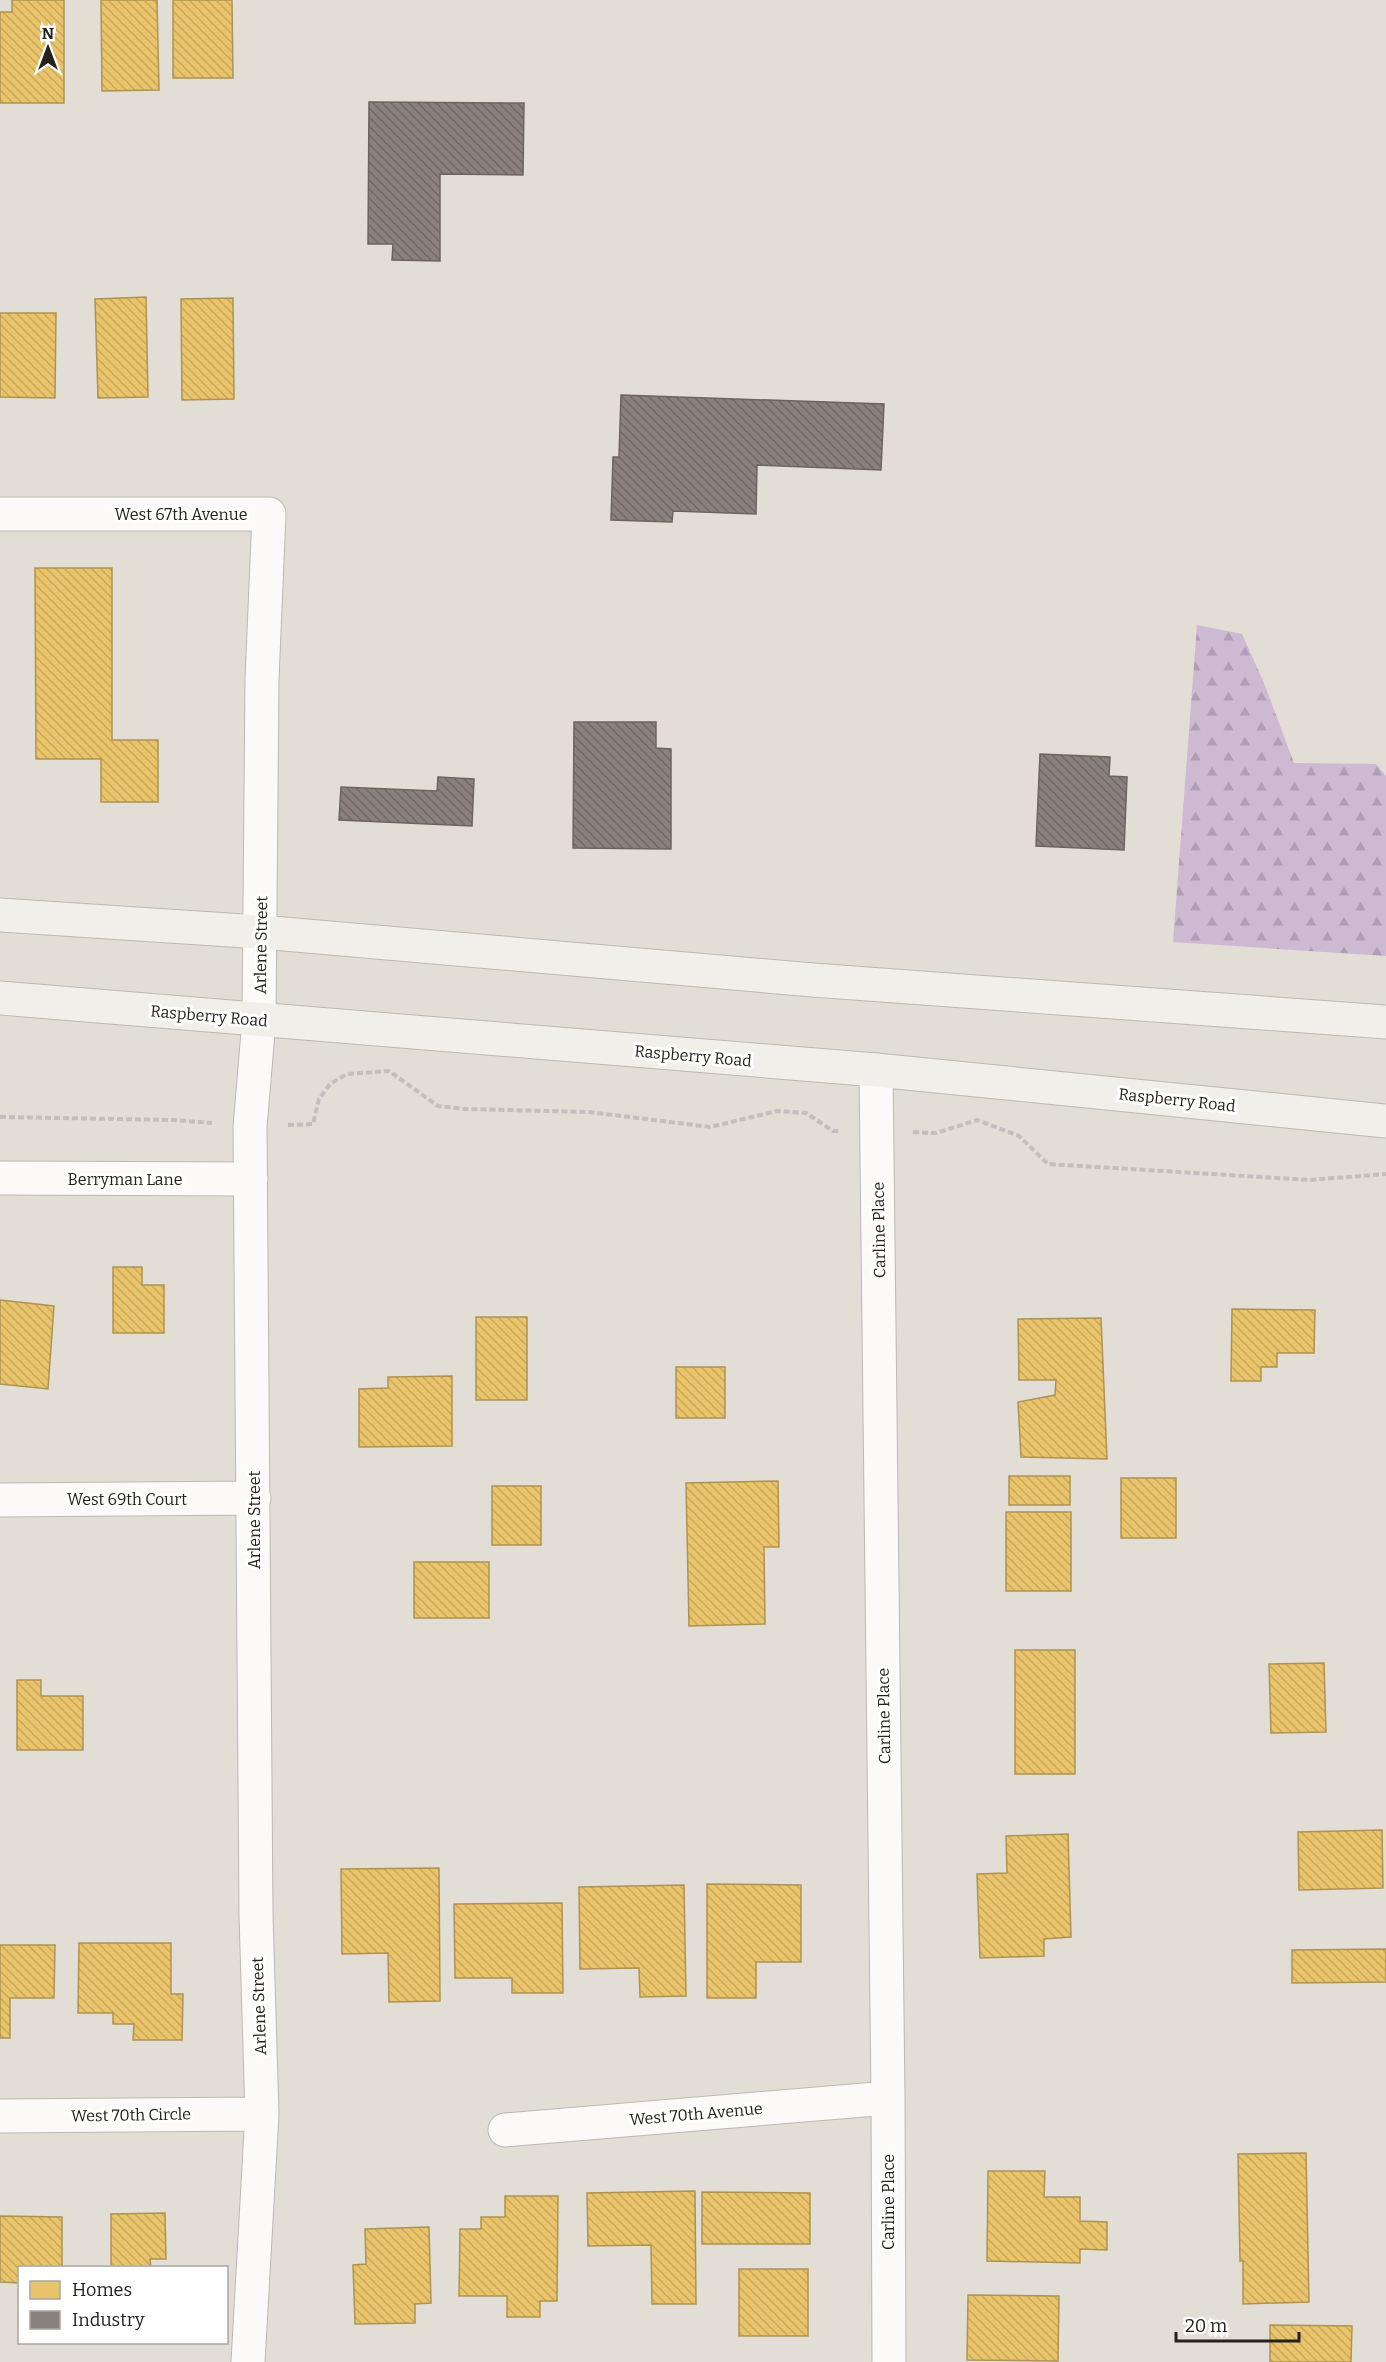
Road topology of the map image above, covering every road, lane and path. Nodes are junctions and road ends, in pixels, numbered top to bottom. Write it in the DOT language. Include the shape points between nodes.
graph roads {
  1 [pos="0,514"];
  2 [pos="262,679"];
  3 [pos="0,915"];
  4 [pos="261,932"];
  5 [pos="0,998"];
  6 [pos="260,1021"];
  7 [pos="1386,1022"];
  8 [pos="876,1070"];
  9 [pos="0,1117"];
  10 [pos="1386,1121"];
  11 [pos="250,1126"];
  12 [pos="878,1131"];
  13 [pos="1386,1174"];
  14 [pos="0,1178"];
  15 [pos="251,1179"];
  16 [pos="254,1498"];
  17 [pos="0,1500"];
  18 [pos="888,2098"];
  19 [pos="262,2114"];
  20 [pos="0,2116"];
  21 [pos="504,2130"];
  22 [pos="248,2362"];
  23 [pos="889,2362"];
  1 -- 2 [label="street, West 67th Avenue" via="269,514"];
  2 -- 4 [label="street, Arlene Street"];
  3 -- 4 [label="main road"];
  4 -- 6 [label="street, Arlene Street"];
  4 -- 7 [label="main road" via="813,980"];
  5 -- 6 [label="main road, Raspberry Road"];
  6 -- 8 [label="main road, Raspberry Road"];
  6 -- 11 [label="street, Arlene Street"];
  8 -- 10 [label="main road, Raspberry Road"];
  8 -- 12 [label="street, Carline Place"];
  9 -- 11 [label="path" via="174,1120"];
  11 -- 12 [label="path" via="314,1124 319,1099 330,1084 347,1074 389,1071 438,1106 589,1112 710,1126 777,1111 806,1113 832,1131"];
  11 -- 15 [label="street, Arlene Street"];
  12 -- 13 [label="path" via="936,1133 977,1120 1019,1136 1048,1164 1310,1180"];
  12 -- 18 [label="street, Carline Place"];
  14 -- 15 [label="street, Berryman Lane"];
  15 -- 16 [label="street, Arlene Street"];
  16 -- 17 [label="street, West 69th Court"];
  16 -- 19 [label="street, Arlene Street" via="256,1915"];
  18 -- 21 [label="street, West 70th Avenue"];
  18 -- 23 [label="street, Carline Place"];
  19 -- 20 [label="street, West 70th Circle"];
  19 -- 22 [label="street, Arlene Street"];
}
